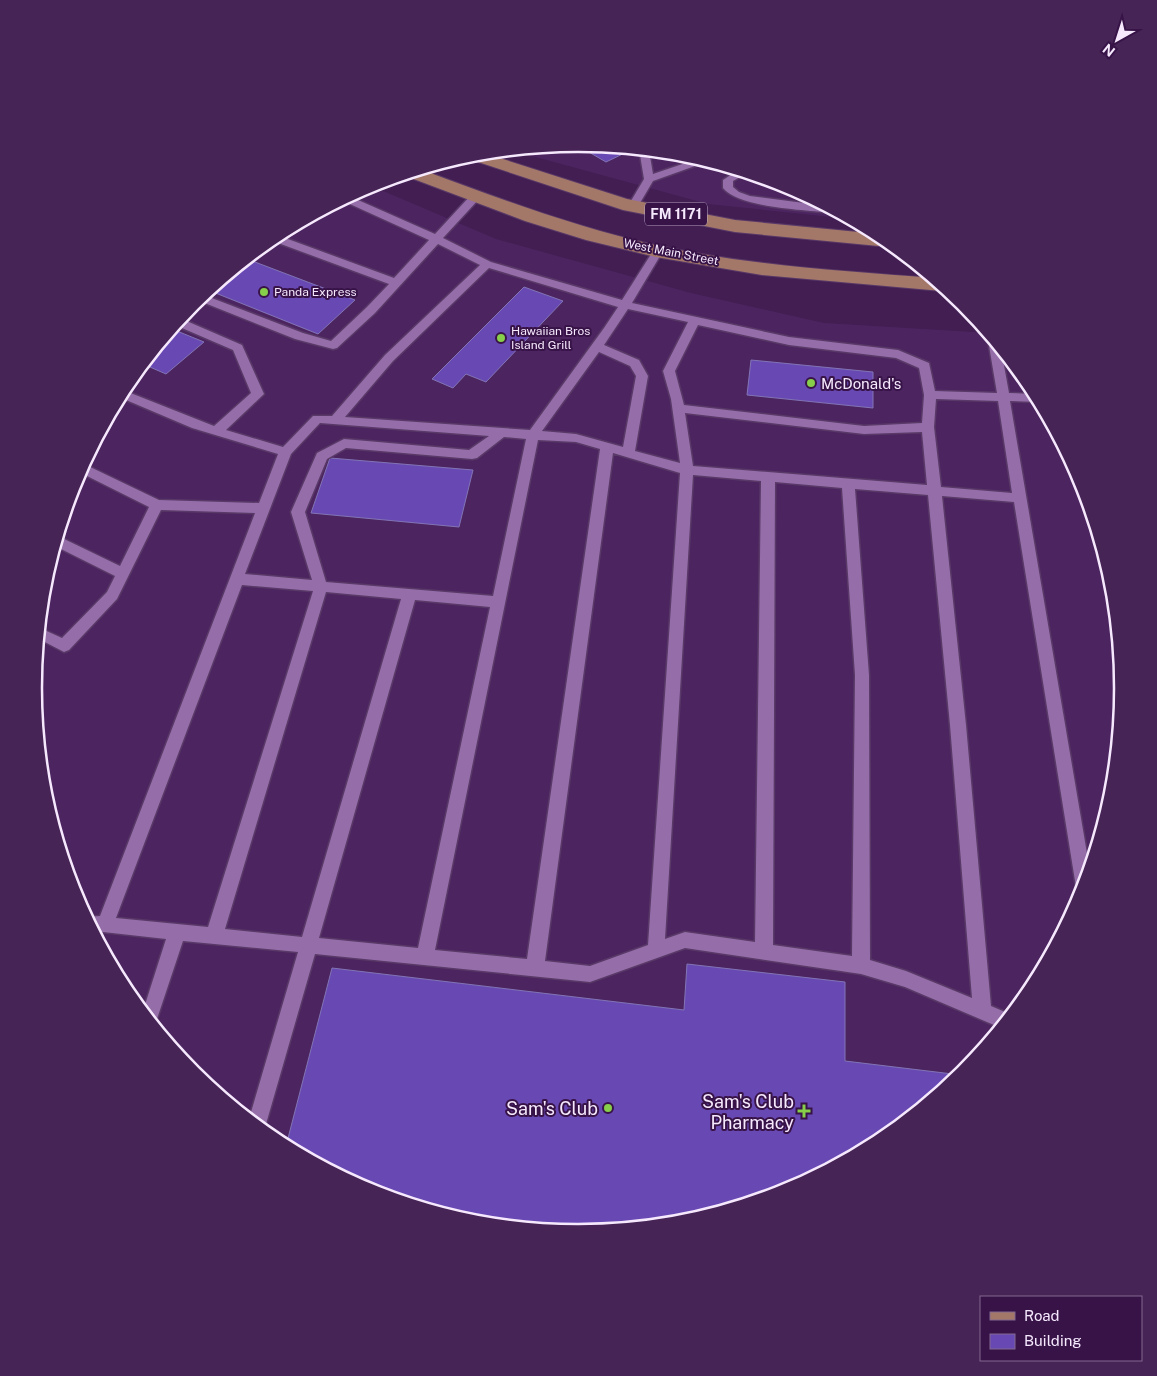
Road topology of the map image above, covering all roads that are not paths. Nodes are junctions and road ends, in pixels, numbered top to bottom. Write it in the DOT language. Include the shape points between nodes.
graph roads {
  1 [pos="644,157"];
  2 [pos="489,160"];
  3 [pos="692,164"];
  4 [pos="736,175"];
  5 [pos="420,176"];
  6 [pos="649,178"];
  7 [pos="475,197"];
  8 [pos="353,202"];
  9 [pos="633,206"];
  10 [pos="818,208"];
  11 [pos="436,239"];
  12 [pos="871,239"];
  13 [pos="282,241"];
  14 [pos="658,251"];
  15 [pos="487,264"];
  16 [pos="396,283"];
  17 [pos="931,284"];
  18 [pos="208,301"];
  19 [pos="624,305"];
  20 [pos="694,322"];
  21 [pos="185,325"];
  22 [pos="597,346"];
  23 [pos="997,353"];
  24 [pos="930,395"];
  25 [pos="129,396"];
  26 [pos="1005,396"];
  27 [pos="1029,397"];
  28 [pos="677,408"];
  29 [pos="335,420"];
  30 [pos="928,427"];
  31 [pos="217,431"];
  32 [pos="501,433"];
  33 [pos="533,435"];
  34 [pos="607,447"];
  35 [pos="285,452"];
  36 [pos="628,453"];
  37 [pos="687,470"];
  38 [pos="88,472"];
  39 [pos="768,476"];
  40 [pos="848,484"];
  41 [pos="935,492"];
  42 [pos="1021,498"];
  43 [pos="157,505"];
  44 [pos="264,508"];
  45 [pos="62,544"];
  46 [pos="123,574"];
  47 [pos="237,579"];
  48 [pos="321,587"];
  49 [pos="409,595"];
  50 [pos="499,602"];
  51 [pos="45,636"];
  52 [pos="1082,872"];
  53 [pos="97,924"];
  54 [pos="178,933"];
  55 [pos="214,936"];
  56 [pos="310,945"];
  57 [pos="656,950"];
  58 [pos="764,952"];
  59 [pos="425,957"];
  60 [pos="861,966"];
  61 [pos="535,968"];
  62 [pos="982,1011"];
  63 [pos="151,1012"];
  64 [pos="1000,1019"];
  65 [pos="259,1118"];
  1 -- 6 [label="lane"];
  2 -- 9 [label="main road, FM 1171"];
  3 -- 6 [label="lane"];
  4 -- 10 [label="lane" via="728,180 728,188 748,199"];
  5 -- 7 [label="main road, West Main Street / FM 1171"];
  6 -- 9 [label="lane"];
  7 -- 11 [label="lane"];
  7 -- 14 [label="main road, West Main Street / FM 1171" via="572,229"];
  8 -- 11 [label="lane"];
  9 -- 12 [label="main road, FM 1171" via="735,226"];
  11 -- 15 [label="lane"];
  11 -- 16 [label="lane"];
  13 -- 16 [label="lane"];
  14 -- 17 [label="main road, West Main Street / FM 1171" via="832,278"];
  14 -- 19 [label="lane"];
  15 -- 19 [label="lane"];
  15 -- 29 [label="lane" via="389,358"];
  16 -- 18 [label="lane" via="333,344 299,336"];
  19 -- 20 [label="lane"];
  19 -- 22 [label="lane"];
  20 -- 24 [label="lane" via="789,341 898,354 925,366"];
  20 -- 28 [label="lane" via="670,371"];
  21 -- 31 [label="lane" via="238,348 258,394"];
  22 -- 33 [label="lane"];
  22 -- 36 [label="lane" via="635,363 642,376"];
  23 -- 26 [label="lane"];
  24 -- 26 [label="lane"];
  24 -- 30 [label="lane"];
  25 -- 31 [label="lane"];
  26 -- 27 [label="lane"];
  26 -- 42 [label="lane"];
  28 -- 30 [label="lane" via="864,430"];
  28 -- 37 [label="lane"];
  29 -- 32 [label="lane"];
  29 -- 35 [label="lane" via="317,419"];
  30 -- 41 [label="lane"];
  31 -- 35 [label="lane"];
  32 -- 33 [label="lane"];
  32 -- 48 [label="lane" via="472,455 344,443 322,456 298,512"];
  33 -- 34 [label="lane" via="576,438"];
  33 -- 50 [label="lane"];
  34 -- 36 [label="lane"];
  34 -- 61 [label="lane"];
  35 -- 44 [label="lane"];
  36 -- 37 [label="lane"];
  37 -- 39 [label="lane"];
  37 -- 57 [label="lane"];
  38 -- 43 [label="lane"];
  39 -- 40 [label="lane"];
  39 -- 58 [label="lane"];
  40 -- 41 [label="lane"];
  40 -- 60 [label="lane" via="862,675"];
  41 -- 42 [label="lane"];
  41 -- 62 [label="lane"];
  42 -- 52 [label="lane"];
  43 -- 44 [label="lane"];
  43 -- 46 [label="lane"];
  44 -- 47 [label="lane"];
  45 -- 46 [label="lane"];
  46 -- 51 [label="lane" via="112,595 64,646"];
  47 -- 48 [label="lane"];
  47 -- 53 [label="lane"];
  48 -- 49 [label="lane"];
  48 -- 55 [label="lane"];
  49 -- 50 [label="lane"];
  49 -- 56 [label="lane"];
  50 -- 59 [label="lane"];
  53 -- 54 [label="lane"];
  54 -- 55 [label="lane"];
  54 -- 63 [label="lane"];
  55 -- 56 [label="lane"];
  56 -- 59 [label="lane"];
  56 -- 65 [label="lane"];
  57 -- 58 [label="lane" via="685,940"];
  57 -- 61 [label="lane" via="590,974"];
  58 -- 60 [label="lane"];
  59 -- 61 [label="lane"];
  60 -- 62 [label="lane" via="906,979"];
  62 -- 64 [label="lane"];
}
